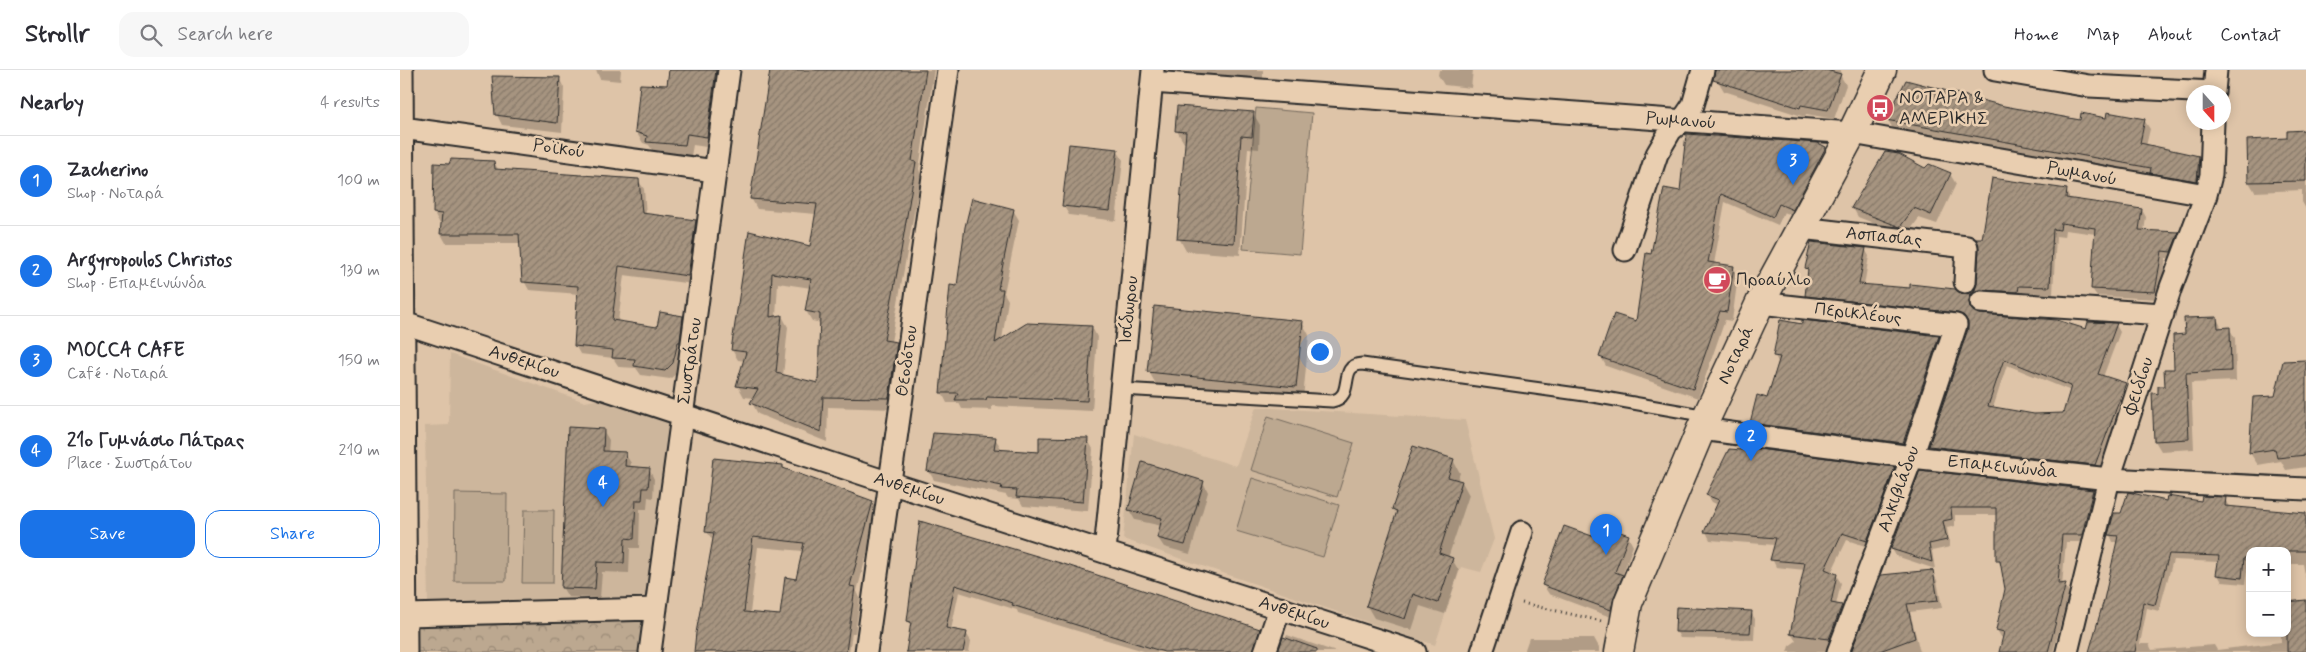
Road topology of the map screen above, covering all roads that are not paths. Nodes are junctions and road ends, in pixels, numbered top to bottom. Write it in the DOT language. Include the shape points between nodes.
graph roads {
  1 [pos="402,70"];
  2 [pos="729,70"];
  3 [pos="948,70"];
  4 [pos="1704,70"];
  5 [pos="1882,70"];
  6 [pos="1995,70"];
  7 [pos="2216,70"];
  8 [pos="1152,76"];
  9 [pos="2215,85"];
  10 [pos="2186,91"];
  11 [pos="1682,121"];
  12 [pos="402,128"];
  13 [pos="2213,130"];
  14 [pos="1852,133"];
  15 [pos="715,171"];
  16 [pos="2206,196"];
  17 [pos="1801,228"];
  18 [pos="1625,250"];
  19 [pos="1965,282"];
  20 [pos="1980,302"];
  21 [pos="1760,303"];
  22 [pos="2163,314"];
  23 [pos="404,323"];
  24 [pos="1956,325"];
  25 [pos="1121,389"];
  26 [pos="682,414"];
  27 [pos="1704,423"];
  28 [pos="1912,457"];
  29 [pos="2109,478"];
  30 [pos="890,483"];
  31 [pos="2306,489"];
  32 [pos="1522,532"];
  33 [pos="1105,551"];
  34 [pos="1280,608"];
  35 [pos="656,609"];
  36 [pos="406,615"];
  37 [pos="406,652"];
  38 [pos="650,652"];
  39 [pos="866,652"];
  40 [pos="1265,652"];
  41 [pos="1415,652"];
  42 [pos="1482,652"];
  43 [pos="1619,652"];
  44 [pos="1838,652"];
  45 [pos="2067,652"];
  1 -- 12 [label="street"];
  2 -- 15 [label="street, Σωστράτου"];
  3 -- 30 [label="street, Θεοδότου"];
  4 -- 11 [label="street" via="1696,98"];
  5 -- 14 [label="main road, Νοταρά"];
  6 -- 10 [label="street" via="2089,86"];
  7 -- 9 [label="street"];
  8 -- 11 [label="street, Ρωμανού"];
  8 -- 25 [label="street, Ισίδωρου"];
  11 -- 14 [label="street, Ρωμανού"];
  11 -- 18 [label="street" via="1671,130 1657,154"];
  12 -- 15 [label="street, Ροϊκού"];
  12 -- 23 [label="street"];
  13 -- 16 [label="street, Φειδίου" via="2211,175"];
  14 -- 16 [label="street, Ρωμανού"];
  14 -- 17 [label="main road, Νοταρά"];
  15 -- 26 [label="street, Σωστράτου"];
  16 -- 22 [label="street, Φειδίου"];
  17 -- 19 [label="street, Ασπασίας" via="1967,247"];
  17 -- 21 [label="main road, Νοταρά"];
  20 -- 22 [label="street"];
  21 -- 24 [label="street, Περικλέους"];
  21 -- 27 [label="main road, Νοταρά"];
  22 -- 29 [label="street, Φειδίου"];
  23 -- 26 [label="street, Ανθεμίου"];
  23 -- 36 [label="street"];
  24 -- 28 [label="street, Αλκιβιάδου"];
  25 -- 27 [label="lane" via="1332,401 1345,392 1351,367 1362,364 1598,397"];
  25 -- 33 [label="street, Ισίδωρου"];
  26 -- 30 [label="street, Ανθεμίου"];
  26 -- 35 [label="street, Σωστράτου"];
  27 -- 28 [label="street, Επαμεινώνδα"];
  27 -- 43 [label="main road, Νοταρά" via="1628,603"];
  28 -- 29 [label="street, Επαμεινώνδα"];
  28 -- 44 [label="street, Αλκιβιάδου"];
  29 -- 31 [label="street, Επαμεινώνδα"];
  29 -- 45 [label="street, Φειδίου"];
  30 -- 33 [label="street, Ανθεμίου"];
  30 -- 39 [label="street, Θεοδότου"];
  32 -- 42 [label="street"];
  33 -- 34 [label="street, Ανθεμίου"];
  34 -- 40 [label="street"];
  34 -- 41 [label="street, Ανθεμίου"];
  35 -- 36 [label="street"];
  35 -- 38 [label="street, Σωστράτου"];
  36 -- 37 [label="street"];
}
